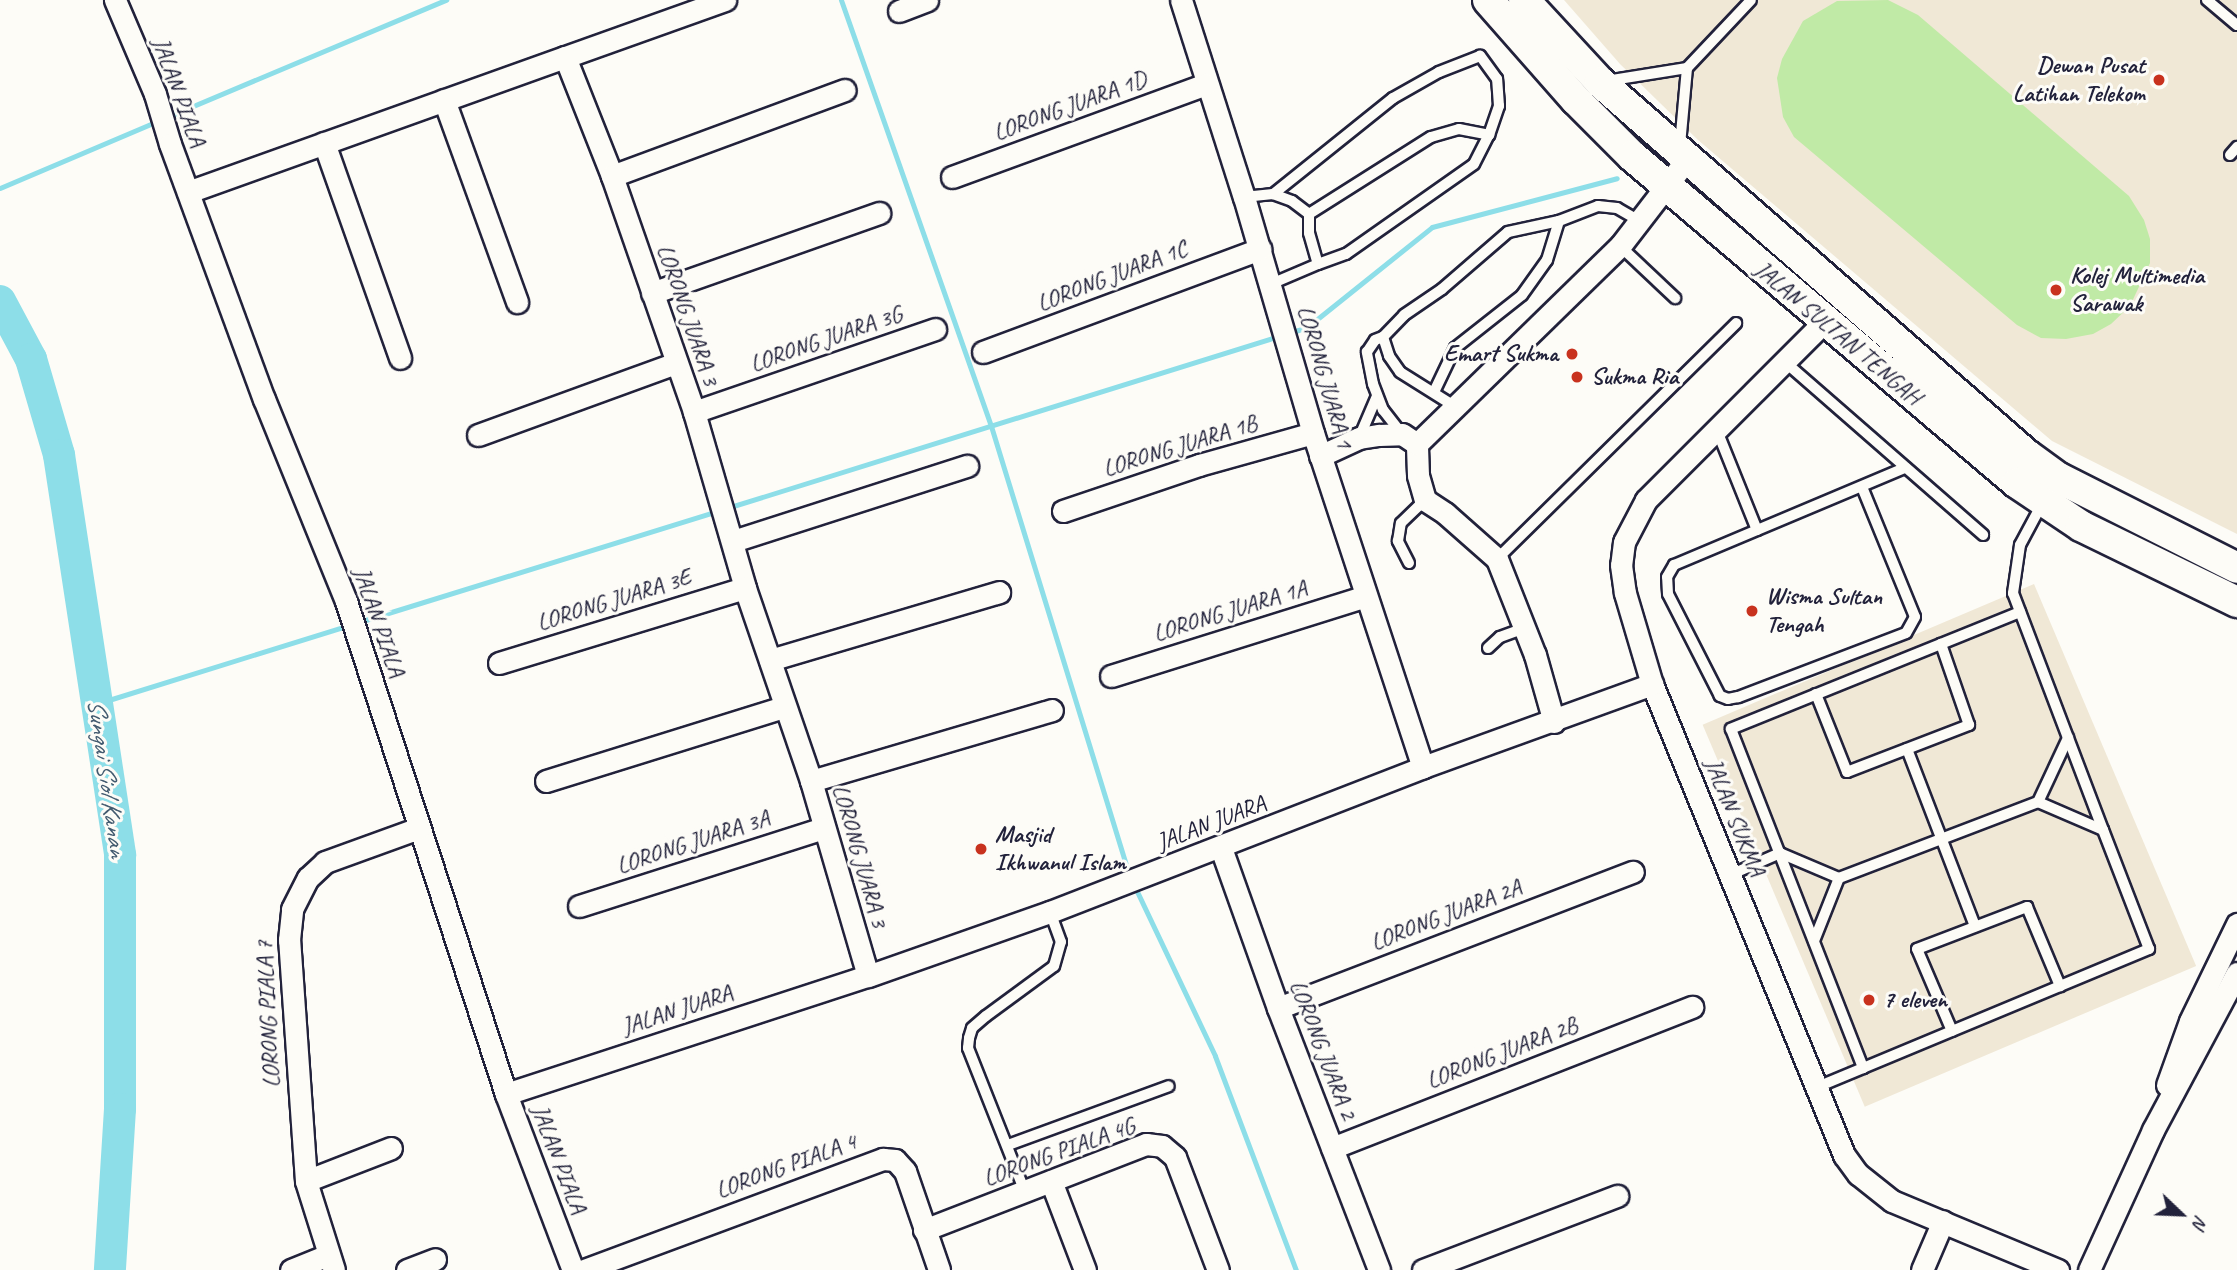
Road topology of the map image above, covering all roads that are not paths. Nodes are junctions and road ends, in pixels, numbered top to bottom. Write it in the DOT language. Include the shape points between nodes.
graph roads {
  1 [pos="115,0"];
  2 [pos="725,0"];
  3 [pos="928,0"];
  4 [pos="1181,0"];
  5 [pos="1488,0"];
  6 [pos="1524,0"];
  7 [pos="1751,0"];
  8 [pos="2207,0"];
  9 [pos="899,11"];
  10 [pos="2237,26"];
  11 [pos="565,57"];
  12 [pos="1687,68"];
  13 [pos="1600,82"];
  14 [pos="1206,84"];
  15 [pos="845,90"];
  16 [pos="444,100"];
  17 [pos="1489,135"];
  18 [pos="324,143"];
  19 [pos="1683,155"];
  20 [pos="612,176"];
  21 [pos="952,177"];
  22 [pos="1667,185"];
  23 [pos="188,192"];
  24 [pos="1273,194"];
  25 [pos="1244,197"];
  26 [pos="879,213"];
  27 [pos="1309,214"];
  28 [pos="1559,220"];
  29 [pos="1638,220"];
  30 [pos="1620,246"];
  31 [pos="1260,249"];
  32 [pos="1318,264"];
  33 [pos="1271,284"];
  34 [pos="652,293"];
  35 [pos="1675,298"];
  36 [pos="517,302"];
  37 [pos="1824,321"];
  38 [pos="1736,323"];
  39 [pos="934,328"];
  40 [pos="1384,337"];
  41 [pos="983,352"];
  42 [pos="400,358"];
  43 [pos="1785,362"];
  44 [pos="676,363"];
  45 [pos="1434,392"];
  46 [pos="1377,396"];
  47 [pos="1454,406"];
  48 [pos="694,412"];
  49 [pos="1716,428"];
  50 [pos="1313,433"];
  51 [pos="478,435"];
  52 [pos="1359,438"];
  53 [pos="1410,439"];
  54 [pos="1320,456"];
  55 [pos="967,466"];
  56 [pos="1905,468"];
  57 [pos="1862,487"];
  58 [pos="1424,500"];
  59 [pos="2043,502"];
  60 [pos="1063,511"];
  61 [pos="1757,530"];
  62 [pos="730,532"];
  63 [pos="1983,535"];
  64 [pos="1497,559"];
  65 [pos="1409,563"];
  66 [pos="2237,568"];
  67 [pos="745,588"];
  68 [pos="999,592"];
  69 [pos="1366,596"];
  70 [pos="2237,602"];
  71 [pos="2020,612"];
  72 [pos="1525,628"];
  73 [pos="1941,644"];
  74 [pos="1488,648"];
  75 [pos="770,660"];
  76 [pos="499,663"];
  77 [pos="1111,676"];
  78 [pos="1652,684"];
  79 [pos="1816,694"];
  80 [pos="783,707"];
  81 [pos="1052,710"];
  82 [pos="1554,722"];
  83 [pos="2068,738"];
  84 [pos="1907,749"];
  85 [pos="1423,768"];
  86 [pos="546,781"];
  87 [pos="811,782"];
  88 [pos="2038,802"];
  89 [pos="419,828"];
  90 [pos="823,828"];
  91 [pos="2103,830"];
  92 [pos="1940,839"];
  93 [pos="1221,848"];
  94 [pos="1780,853"];
  95 [pos="1633,872"];
  96 [pos="1730,875"];
  97 [pos="1839,878"];
  98 [pos="579,906"];
  99 [pos="1051,912"];
  100 [pos="1975,926"];
  101 [pos="2236,931"];
  102 [pos="1814,941"];
  103 [pos="2237,973"];
  104 [pos="868,976"];
  105 [pos="2060,986"];
  106 [pos="1692,1007"];
  107 [pos="1278,1008"];
  108 [pos="1952,1031"];
  109 [pos="1863,1068"];
  110 [pos="1169,1086"];
  111 [pos="1815,1088"];
  112 [pos="506,1094"];
  113 [pos="2152,1130"];
  114 [pos="1008,1145"];
  115 [pos="391,1148"];
  116 [pos="1332,1148"];
  117 [pos="306,1181"];
  118 [pos="1051,1181"];
  119 [pos="1025,1192"];
  120 [pos="1617,1196"];
  121 [pos="1942,1221"];
  122 [pos="924,1230"];
  123 [pos="435,1259"];
  124 [pos="331,1263"];
  125 [pos="291,1270"];
  126 [pos="407,1270"];
  127 [pos="573,1270"];
  128 [pos="584,1270"];
  129 [pos="939,1270"];
  130 [pos="1085,1270"];
  131 [pos="1218,1270"];
  132 [pos="1379,1270"];
  133 [pos="1423,1270"];
  134 [pos="1922,1270"];
  135 [pos="2058,1270"];
  136 [pos="2089,1270"];
  1 -- 23 [label="street, JALAN PIALA" via="155,94"];
  2 -- 11 [label="street"];
  3 -- 9 [label="street"];
  4 -- 14 [label="street, LORONG JUARA 1"];
  5 -- 22 [label="main road, JALAN SULTAN TENGAH" via="1576,100"];
  6 -- 13 [label="main road, JALAN SULTAN TENGAH"];
  7 -- 12 [label="lane"];
  8 -- 10 [label="lane"];
  11 -- 16 [label="street"];
  11 -- 20 [label="street, LORONG JUARA 3"];
  12 -- 13 [label="lane"];
  12 -- 19 [label="lane"];
  13 -- 19 [label="main road, JALAN SULTAN TENGAH"];
  14 -- 21 [label="street, LORONG JUARA 1D"];
  14 -- 25 [label="street, LORONG JUARA 1"];
  15 -- 20 [label="street"];
  16 -- 18 [label="street"];
  16 -- 36 [label="street"];
  17 -- 24 [label="lane" via="1499,106 1497,79 1480,56 1394,98"];
  17 -- 27 [label="lane" via="1459,130 1431,137"];
  17 -- 32 [label="lane" via="1474,164 1346,254"];
  18 -- 23 [label="street"];
  18 -- 42 [label="street"];
  19 -- 22 [label="street"];
  19 -- 66 [label="main road, JALAN SULTAN TENGAH" via="2027,455 2069,483"];
  20 -- 34 [label="street, LORONG JUARA 3"];
  22 -- 29 [label="street"];
  22 -- 37 [label="main road, JALAN SULTAN TENGAH"];
  23 -- 89 [label="street, JALAN PIALA" via="264,399 346,601"];
  24 -- 25 [label="lane"];
  24 -- 27 [label="lane"];
  25 -- 31 [label="street, LORONG JUARA 1"];
  26 -- 34 [label="street"];
  27 -- 32 [label="lane"];
  28 -- 29 [label="lane" via="1598,206 1617,208"];
  28 -- 40 [label="lane" via="1508,232 1404,315"];
  28 -- 45 [label="lane" via="1547,260 1522,295 1455,348"];
  29 -- 30 [label="street"];
  30 -- 35 [label="lane"];
  30 -- 47 [label="street"];
  31 -- 33 [label="street, LORONG JUARA 1"];
  31 -- 41 [label="street, LORONG JUARA 1C"];
  32 -- 33 [label="lane"];
  33 -- 50 [label="street, LORONG JUARA 1"];
  34 -- 44 [label="street, LORONG JUARA 3"];
  37 -- 43 [label="street, JALAN SUKMA"];
  37 -- 59 [label="main road, JALAN SULTAN TENGAH"];
  38 -- 64 [label="lane"];
  39 -- 48 [label="street, LORONG JUARA 3G"];
  40 -- 45 [label="lane" via="1400,372"];
  40 -- 46 [label="lane" via="1375,340 1367,352"];
  43 -- 49 [label="street, JALAN SUKMA"];
  43 -- 56 [label="lane"];
  44 -- 48 [label="street, LORONG JUARA 3"];
  44 -- 51 [label="street"];
  45 -- 47 [label="lane"];
  46 -- 52 [label="lane"];
  46 -- 53 [label="lane" via="1383,410"];
  47 -- 53 [label="street"];
  48 -- 62 [label="street, LORONG JUARA 3"];
  49 -- 61 [label="lane"];
  49 -- 78 [label="street, JALAN SUKMA" via="1646,500 1625,542 1621,565 1625,593"];
  50 -- 54 [label="street, LORONG JUARA 1"];
  50 -- 60 [label="street, LORONG JUARA 1B"];
  52 -- 53 [label="street"];
  52 -- 54 [label="street"];
  53 -- 58 [label="street"];
  54 -- 69 [label="street, LORONG JUARA 1"];
  55 -- 62 [label="street"];
  56 -- 57 [label="lane"];
  56 -- 63 [label="lane"];
  57 -- 61 [label="lane"];
  57 -- 61 [label="lane" via="1914,617 1906,632 1728,699 1715,690 1676,612 1667,577 1674,565"];
  58 -- 64 [label="street"];
  58 -- 65 [label="lane" via="1401,523 1398,541"];
  59 -- 70 [label="main road, JALAN SULTAN TENGAH" via="2081,526"];
  59 -- 71 [label="lane" via="2020,545 2014,570 2013,593"];
  62 -- 67 [label="street, LORONG JUARA 3"];
  64 -- 72 [label="street"];
  67 -- 75 [label="street, LORONG JUARA 3"];
  67 -- 76 [label="street, LORONG JUARA 3E"];
  68 -- 75 [label="street"];
  69 -- 77 [label="street, LORONG JUARA 1A"];
  69 -- 85 [label="street, LORONG JUARA 1"];
  71 -- 73 [label="lane"];
  71 -- 83 [label="lane"];
  72 -- 74 [label="lane" via="1500,637"];
  72 -- 82 [label="street"];
  73 -- 79 [label="lane"];
  73 -- 84 [label="lane" via="1969,725"];
  75 -- 80 [label="street, LORONG JUARA 3"];
  78 -- 82 [label="street, JALAN JUARA"];
  78 -- 96 [label="street, JALAN SUKMA"];
  79 -- 84 [label="lane" via="1847,772"];
  79 -- 94 [label="lane" via="1731,729"];
  80 -- 86 [label="street"];
  80 -- 87 [label="street, LORONG JUARA 3"];
  81 -- 87 [label="street"];
  82 -- 85 [label="street, JALAN JUARA"];
  83 -- 88 [label="lane"];
  83 -- 91 [label="lane"];
  84 -- 92 [label="lane"];
  85 -- 93 [label="street, JALAN JUARA"];
  87 -- 90 [label="street, LORONG JUARA 3"];
  88 -- 91 [label="lane"];
  88 -- 92 [label="lane"];
  89 -- 112 [label="street, JALAN PIALA"];
  89 -- 117 [label="street, LORONG PIALA 7" via="325,862 307,878 292,909 289,940"];
  90 -- 98 [label="street, LORONG JUARA 3A"];
  90 -- 104 [label="street, LORONG JUARA 3"];
  91 -- 105 [label="lane" via="2149,948"];
  92 -- 97 [label="lane"];
  92 -- 100 [label="lane"];
  93 -- 99 [label="street, JALAN JUARA"];
  93 -- 107 [label="street, LORONG JUARA 2"];
  94 -- 96 [label="lane"];
  94 -- 97 [label="lane"];
  94 -- 102 [label="lane"];
  95 -- 107 [label="street, LORONG JUARA 2A"];
  96 -- 111 [label="street, JALAN SUKMA"];
  97 -- 102 [label="lane"];
  99 -- 104 [label="street, JALAN JUARA"];
  99 -- 114 [label="lane" via="1061,942 1054,966 979,1022 969,1038 968,1048"];
  100 -- 105 [label="lane" via="2027,907"];
  100 -- 108 [label="lane" via="1917,949"];
  101 -- 113 [label="street" via="2190,1021"];
  102 -- 109 [label="lane"];
  103 -- 113 [label="street"];
  104 -- 112 [label="street, JALAN JUARA"];
  105 -- 108 [label="lane"];
  106 -- 116 [label="street, LORONG JUARA 2B"];
  107 -- 116 [label="street, LORONG JUARA 2"];
  108 -- 109 [label="lane"];
  109 -- 111 [label="lane"];
  110 -- 114 [label="lane"];
  111 -- 121 [label="street, JALAN SUKMA" via="1834,1136 1858,1174 1892,1201"];
  112 -- 127 [label="street, JALAN PIALA"];
  113 -- 136 [label="street"];
  114 -- 119 [label="lane"];
  115 -- 117 [label="street"];
  116 -- 132 [label="street, LORONG JUARA 2"];
  117 -- 124 [label="street, LORONG PIALA 7"];
  118 -- 119 [label="street, LORONG PIALA 4G"];
  118 -- 130 [label="street"];
  118 -- 131 [label="street, LORONG PIALA 4G" via="1146,1144 1162,1146 1175,1157"];
  119 -- 122 [label="street, LORONG PIALA 4G"];
  120 -- 133 [label="street"];
  121 -- 134 [label="street"];
  121 -- 135 [label="street, JALAN SUKMA"];
  122 -- 128 [label="street, LORONG PIALA 4" via="905,1171 895,1160 883,1159"];
  122 -- 129 [label="street, LORONG PIALA 4"];
  123 -- 126 [label="street"];
  124 -- 125 [label="street"];
}
